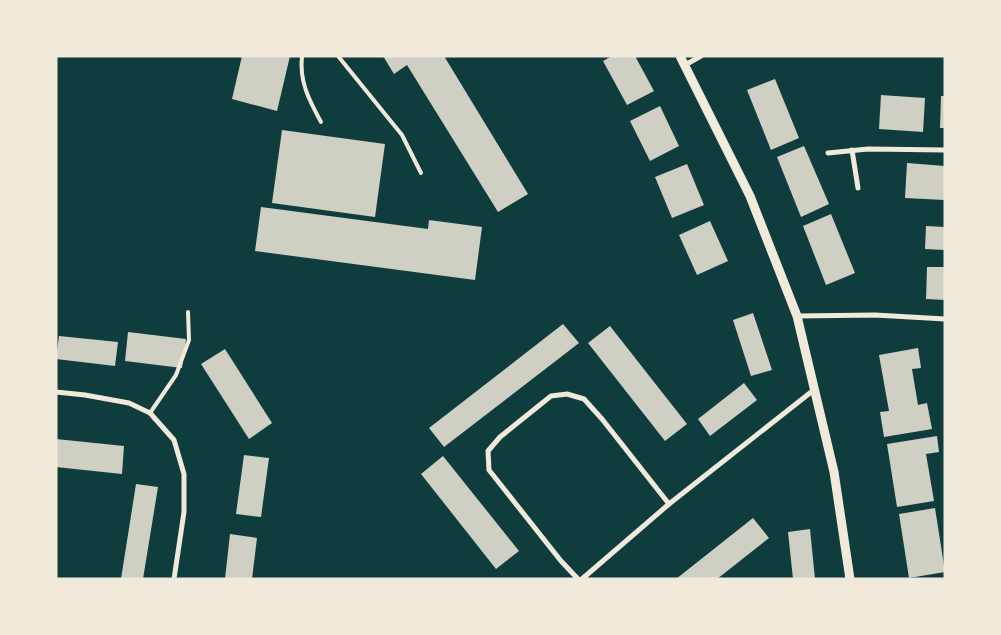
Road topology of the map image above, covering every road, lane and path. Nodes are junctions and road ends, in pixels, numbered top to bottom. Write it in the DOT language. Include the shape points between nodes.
graph roads {
  1 [pos="302,56"];
  2 [pos="338,56"];
  3 [pos="680,56"];
  4 [pos="701,56"];
  5 [pos="686,65"];
  6 [pos="320,122"];
  7 [pos="852,150"];
  8 [pos="945,150"];
  9 [pos="828,153"];
  10 [pos="421,172"];
  11 [pos="858,188"];
  12 [pos="188,312"];
  13 [pos="797,316"];
  14 [pos="944,319"];
  15 [pos="945,326"];
  16 [pos="815,389"];
  17 [pos="56,392"];
  18 [pos="150,413"];
  19 [pos="670,504"];
  20 [pos="174,579"];
  21 [pos="580,579"];
  22 [pos="850,579"];
  1 -- 6 [label="lane" via="303,83"];
  2 -- 10 [label="lane" via="402,135"];
  3 -- 5 [label="street"];
  4 -- 5 [label="street"];
  5 -- 13 [label="street" via="750,196"];
  7 -- 8 [label="street"];
  7 -- 9 [label="street"];
  7 -- 11 [label="street"];
  12 -- 18 [label="lane" via="188,340 176,375"];
  13 -- 14 [label="street" via="875,315"];
  13 -- 16 [label="street"];
  14 -- 15 [label="lane"];
  16 -- 19 [label="street"];
  16 -- 22 [label="street" via="834,472"];
  17 -- 18 [label="street" via="129,404"];
  18 -- 20 [label="street" via="174,440 184,474 184,512"];
  19 -- 21 [label="street"];
  19 -- 21 [label="street" via="584,399 567,394 551,396 508,431 488,451 489,470 561,561"];
}
